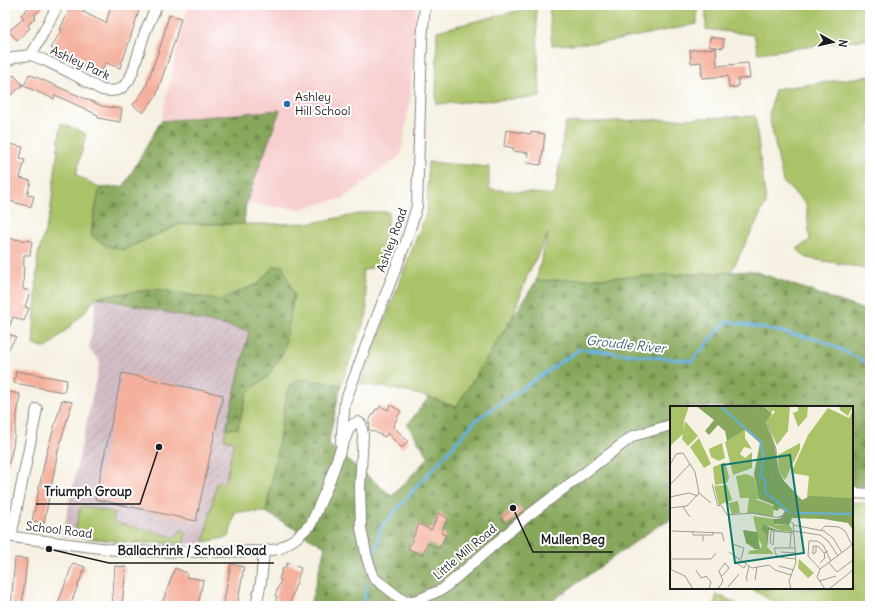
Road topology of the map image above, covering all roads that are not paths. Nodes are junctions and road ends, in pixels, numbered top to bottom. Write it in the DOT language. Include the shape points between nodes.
graph roads {
  1 [pos="58,5"];
  2 [pos="158,5"];
  3 [pos="424,5"];
  4 [pos="31,55"];
  5 [pos="5,62"];
  6 [pos="38,409"];
  7 [pos="670,424"];
  8 [pos="340,451"];
  9 [pos="853,493"];
  10 [pos="870,494"];
  11 [pos="8,537"];
  12 [pos="264,551"];
  13 [pos="256,606"];
  1 -- 4 [label="street, Ashley Park"];
  2 -- 4 [label="street, Ashley Park" via="145,32 129,80 118,90 102,90"];
  3 -- 8 [label="street, Ashley Road" via="418,206 345,402"];
  4 -- 5 [label="street, Ashley Park" via="15,57"];
  6 -- 11 [label="street"];
  7 -- 8 [label="street, Little Mill Road" via="633,436 525,518 443,589 418,600 405,602 374,578 360,528 363,435 361,424 358,422 349,429"];
  8 -- 12 [label="street, School Road" via="311,524 279,549"];
  9 -- 10 [label="street"];
  11 -- 12 [label="street, School Road" via="124,550"];
  12 -- 13 [label="street"];
}
